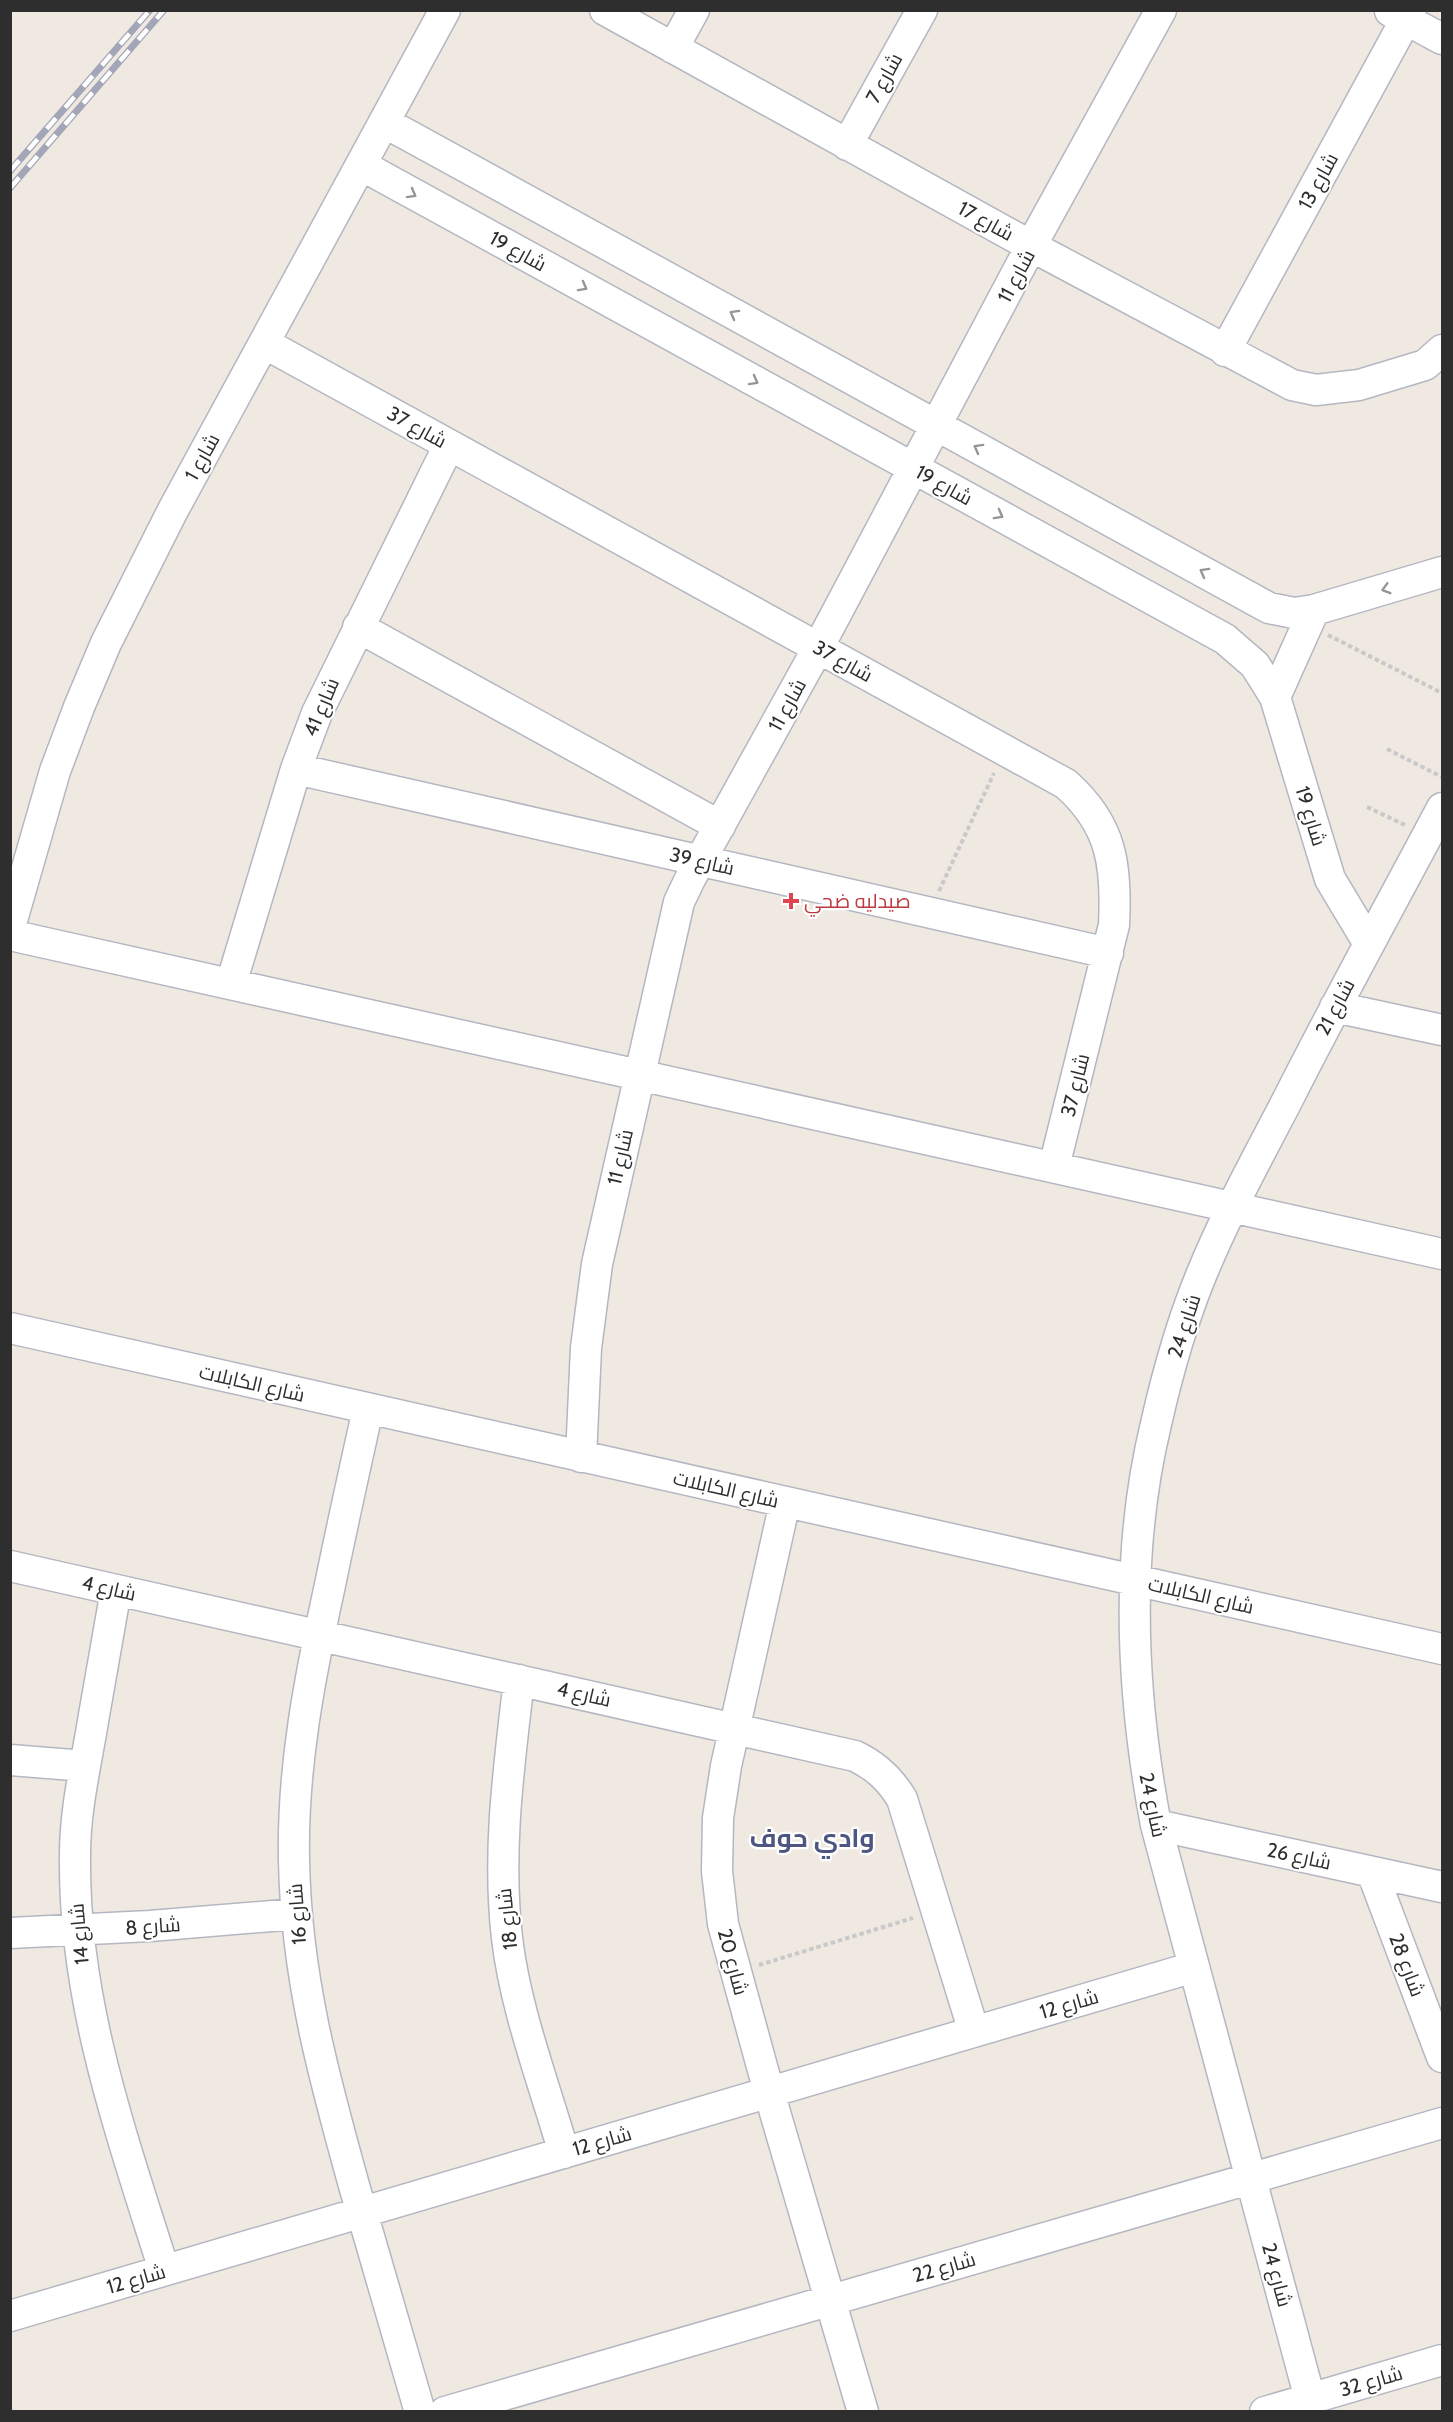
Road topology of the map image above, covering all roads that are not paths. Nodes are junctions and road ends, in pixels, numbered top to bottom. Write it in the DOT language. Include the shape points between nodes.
graph roads {
  1 [pos="445,10"];
  2 [pos="604,10"];
  3 [pos="694,10"];
  4 [pos="921,10"];
  5 [pos="1161,10"];
  6 [pos="1402,14"];
  7 [pos="1443,39"];
  8 [pos="673,48"];
  9 [pos="384,122"];
  10 [pos="847,145"];
  11 [pos="361,165"];
  12 [pos="1031,246"];
  13 [pos="264,343"];
  14 [pos="1225,351"];
  15 [pos="1443,351"];
  16 [pos="937,425"];
  17 [pos="448,445"];
  18 [pos="914,469"];
  19 [pos="1443,572"];
  20 [pos="1311,617"];
  21 [pos="358,627"];
  22 [pos="819,648"];
  23 [pos="1275,697"];
  24 [pos="296,769"];
  25 [pos="1443,808"];
  26 [pos="720,826"];
  27 [pos="701,861"];
  28 [pos="10,927"];
  29 [pos="10,935"];
  30 [pos="1370,944"];
  31 [pos="1108,953"];
  32 [pos="231,984"];
  33 [pos="1335,1007"];
  34 [pos="1443,1029"];
  35 [pos="639,1075"];
  36 [pos="1054,1167"];
  37 [pos="1232,1208"];
  38 [pos="1443,1254"];
  39 [pos="10,1328"];
  40 [pos="368,1409"];
  41 [pos="581,1456"];
  42 [pos="785,1502"];
  43 [pos="10,1566"];
  44 [pos="1135,1581"];
  45 [pos="116,1590"];
  46 [pos="319,1635"];
  47 [pos="1443,1649"];
  48 [pos="519,1680"];
  49 [pos="735,1728"];
  50 [pos="10,1760"];
  51 [pos="85,1766"];
  52 [pos="1156,1825"];
  53 [pos="1372,1872"];
  54 [pos="1443,1887"];
  55 [pos="296,1914"];
  56 [pos="77,1930"];
  57 [pos="10,1934"];
  58 [pos="1194,1967"];
  59 [pos="974,2032"];
  60 [pos="1443,2057"];
  61 [pos="769,2092"];
  62 [pos="1443,2123"];
  63 [pos="564,2153"];
  64 [pos="1251,2178"];
  65 [pos="362,2212"];
  66 [pos="165,2270"];
  67 [pos="830,2300"];
  68 [pos="10,2316"];
  69 [pos="1443,2360"];
  70 [pos="1310,2399"];
  71 [pos="420,2412"];
  72 [pos="445,2412"];
  73 [pos="862,2412"];
  74 [pos="1265,2412"];
  1 -- 9 [label="street, شارع 1"];
  2 -- 8 [label="street, شارع 17"];
  3 -- 8 [label="street"];
  4 -- 10 [label="street, شارع 7"];
  5 -- 12 [label="street, شارع 11"];
  6 -- 7 [label="street"];
  6 -- 14 [label="street, شارع 13"];
  8 -- 10 [label="street, شارع 17"];
  9 -- 11 [label="street, شارع 1"];
  16 -- 9 [label="street, one-way"];
  10 -- 12 [label="street, شارع 17"];
  11 -- 13 [label="street, شارع 1"];
  11 -- 18 [label="street, شارع 19, one-way"];
  12 -- 14 [label="street, شارع 17"];
  12 -- 16 [label="street, شارع 11"];
  13 -- 17 [label="street, شارع 37"];
  13 -- 28 [label="street, شارع 1" via="172,512 79,706 55,771"];
  14 -- 15 [label="street, شارع 17" via="1292,386 1316,390 1359,385 1425,365"];
  16 -- 18 [label="street, شارع 11"];
  20 -- 16 [label="street, one-way" via="1269,608"];
  17 -- 21 [label="street, شارع 41"];
  17 -- 22 [label="street, شارع 37"];
  18 -- 22 [label="street, شارع 11"];
  18 -- 23 [label="street, شارع 19, one-way" via="1225,639 1255,665"];
  19 -- 20 [label="street, one-way"];
  20 -- 23 [label="street"];
  21 -- 24 [label="street, شارع 41" via="317,713"];
  21 -- 26 [label="street, شارع 39"];
  22 -- 26 [label="street, شارع 11"];
  22 -- 31 [label="street, شارع 37" via="1066,784 1084,800 1105,835 1113,867 1115,905"];
  23 -- 30 [label="street, شارع 19" via="1330,879"];
  24 -- 27 [label="street, شارع 39"];
  24 -- 32 [label="street, شارع 41"];
  25 -- 30 [label="street, شارع 21"];
  26 -- 27 [label="street, شارع 11"];
  27 -- 31 [label="street, شارع 39"];
  27 -- 35 [label="street, شارع 11" via="679,902"];
  29 -- 32 [label="street"];
  30 -- 33 [label="street, شارع 21"];
  31 -- 36 [label="street, شارع 37"];
  32 -- 35 [label="street"];
  33 -- 34 [label="street"];
  33 -- 37 [label="street, شارع 21"];
  35 -- 36 [label="street"];
  35 -- 41 [label="street, شارع 11" via="597,1264 586,1348"];
  36 -- 37 [label="street"];
  37 -- 38 [label="street"];
  37 -- 44 [label="street, شارع 24" via="1200,1279 1174,1352 1142,1503"];
  39 -- 40 [label="street, شارع الكابلات"];
  40 -- 41 [label="street, شارع الكابلات"];
  40 -- 46 [label="street, شارع 16"];
  41 -- 42 [label="street, شارع الكابلات"];
  42 -- 44 [label="street, شارع الكابلات"];
  42 -- 49 [label="street, شارع 20"];
  43 -- 45 [label="street, شارع 4"];
  44 -- 47 [label="street, شارع الكابلات"];
  44 -- 52 [label="street, شارع 24" via="1138,1703"];
  45 -- 46 [label="street, شارع 4"];
  45 -- 51 [label="street, شارع 14"];
  46 -- 48 [label="street, شارع 4"];
  46 -- 55 [label="street, شارع 16" via="298,1751"];
  48 -- 49 [label="street, شارع 4"];
  48 -- 63 [label="street, شارع 18" via="503,1837 507,1940 516,1990"];
  49 -- 59 [label="street, شارع 4" via="855,1756 883,1773 902,1799"];
  49 -- 61 [label="street, شارع 20" via="718,1818 717,1871 723,1923"];
  50 -- 51 [label="street"];
  51 -- 56 [label="street, شارع 14" via="77,1810"];
  52 -- 53 [label="street, شارع 26"];
  52 -- 58 [label="street, شارع 24"];
  53 -- 54 [label="street, شارع 26"];
  53 -- 60 [label="street, شارع 28"];
  55 -- 56 [label="street, شارع 8"];
  55 -- 65 [label="street, شارع 16" via="311,2022"];
  56 -- 57 [label="street, شارع 8"];
  56 -- 66 [label="street, شارع 14" via="84,1987 103,2073"];
  58 -- 59 [label="street, شارع 12"];
  58 -- 64 [label="street, شارع 24"];
  59 -- 61 [label="street, شارع 12"];
  61 -- 63 [label="street, شارع 12"];
  61 -- 67 [label="street, شارع 20"];
  62 -- 64 [label="street, شارع 22"];
  63 -- 65 [label="street, شارع 12"];
  64 -- 67 [label="street, شارع 22"];
  64 -- 70 [label="street, شارع 24"];
  65 -- 66 [label="street, شارع 12"];
  65 -- 71 [label="street, شارع 16"];
  66 -- 68 [label="street, شارع 12"];
  67 -- 72 [label="street, شارع 22"];
  67 -- 73 [label="street, شارع 20"];
  69 -- 70 [label="street, شارع 32"];
  70 -- 74 [label="street, شارع 32"];
}
